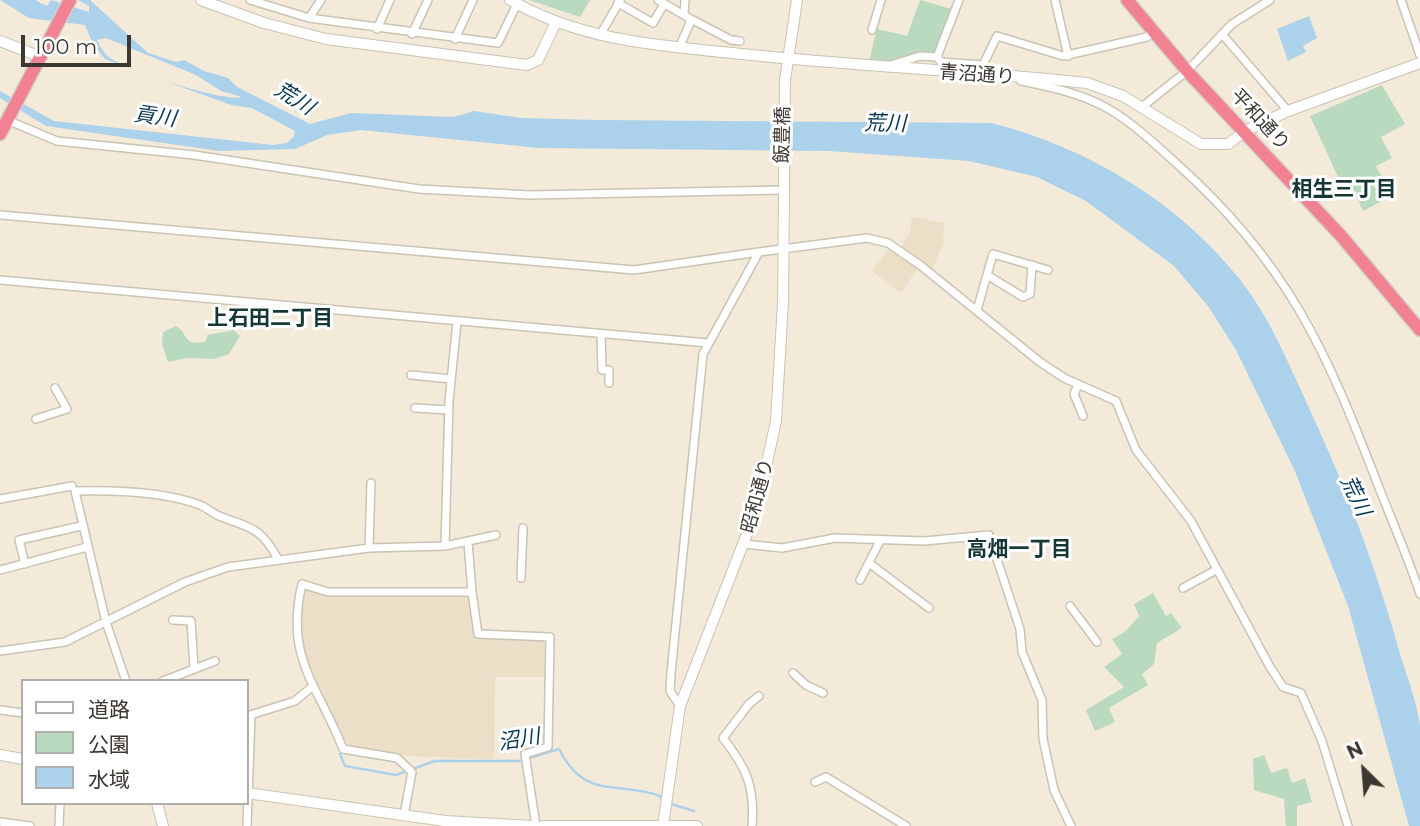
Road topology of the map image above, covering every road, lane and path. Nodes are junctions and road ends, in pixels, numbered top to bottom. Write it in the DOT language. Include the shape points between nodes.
graph roads {
  1 [pos="70,0"];
  2 [pos="201,0"];
  3 [pos="250,0"];
  4 [pos="321,0"];
  5 [pos="390,0"];
  6 [pos="428,0"];
  7 [pos="473,0"];
  8 [pos="685,0"];
  9 [pos="797,0"];
  10 [pos="881,0"];
  11 [pos="958,0"];
  12 [pos="1055,0"];
  13 [pos="1127,0"];
  14 [pos="1270,0"];
  15 [pos="1401,0"];
  16 [pos="513,2"];
  17 [pos="619,2"];
  18 [pos="661,2"];
  19 [pos="267,3"];
  20 [pos="686,16"];
  21 [pos="309,18"];
  22 [pos="556,22"];
  23 [pos="377,29"];
  24 [pos="872,30"];
  25 [pos="1153,31"];
  26 [pos="412,34"];
  27 [pos="1222,34"];
  28 [pos="600,35"];
  29 [pos="455,39"];
  30 [pos="0,41"];
  31 [pos="740,41"];
  32 [pos="679,48"];
  33 [pos="42,54"];
  34 [pos="1420,55"];
  35 [pos="1068,56"];
  36 [pos="937,57"];
  37 [pos="788,59"];
  38 [pos="1420,63"];
  39 [pos="884,68"];
  40 [pos="1187,71"];
  41 [pos="1008,78"];
  42 [pos="1142,107"];
  43 [pos="1288,111"];
  44 [pos="4,126"];
  45 [pos="1245,131"];
  46 [pos="782,190"];
  47 [pos="0,215"];
  48 [pos="783,248"];
  49 [pos="759,252"];
  50 [pos="1031,265"];
  51 [pos="1048,270"];
  52 [pos="987,275"];
  53 [pos="0,280"];
  54 [pos="977,310"];
  55 [pos="457,322"];
  56 [pos="1420,330"];
  57 [pos="601,334"];
  58 [pos="709,343"];
  59 [pos="411,375"];
  60 [pos="451,379"];
  61 [pos="609,383"];
  62 [pos="1078,385"];
  63 [pos="55,388"];
  64 [pos="415,408"];
  65 [pos="449,410"];
  66 [pos="1083,416"];
  67 [pos="36,419"];
  68 [pos="371,483"];
  69 [pos="74,488"];
  70 [pos="0,499"];
  71 [pos="81,526"];
  72 [pos="523,528"];
  73 [pos="496,535"];
  74 [pos="880,541"];
  75 [pos="468,542"];
  76 [pos="744,544"];
  77 [pos="445,546"];
  78 [pos="87,547"];
  79 [pos="369,548"];
  80 [pos="278,558"];
  81 [pos="869,563"];
  82 [pos="25,564"];
  83 [pos="0,570"];
  84 [pos="1216,570"];
  85 [pos="522,578"];
  86 [pos="860,580"];
  87 [pos="1183,588"];
  88 [pos="472,592"];
  89 [pos="1420,594"];
  90 [pos="1069,606"];
  91 [pos="929,608"];
  92 [pos="173,620"];
  93 [pos="106,622"];
  94 [pos="1097,642"];
  95 [pos="0,651"];
  96 [pos="215,661"];
  97 [pos="194,668"];
  98 [pos="793,673"];
  99 [pos="124,679"];
  100 [pos="168,679"];
  101 [pos="313,686"];
  102 [pos="823,693"];
  103 [pos="759,696"];
  104 [pos="680,706"];
  105 [pos="0,710"];
  106 [pos="21,713"];
  107 [pos="249,716"];
  108 [pos="0,755"];
  109 [pos="21,759"];
  110 [pos="815,782"];
  111 [pos="248,793"];
  112 [pos="60,805"];
  113 [pos="158,805"];
  114 [pos="248,805"];
  115 [pos="390,814"];
  116 [pos="404,816"];
  117 [pos="0,822"];
  118 [pos="663,825"];
  119 [pos="30,826"];
  120 [pos="59,826"];
  121 [pos="163,826"];
  122 [pos="247,826"];
  123 [pos="389,826"];
  124 [pos="534,826"];
  125 [pos="543,826"];
  126 [pos="697,826"];
  127 [pos="752,826"];
  128 [pos="906,826"];
  129 [pos="1071,826"];
  130 [pos="1348,826"];
  1 -- 33 [label="highway"];
  2 -- 22 [label="street" via="326,39 527,65 538,60"];
  3 -- 19 [label="street"];
  4 -- 21 [label="street"];
  5 -- 23 [label="street"];
  6 -- 26 [label="street"];
  7 -- 29 [label="street"];
  8 -- 20 [label="street"];
  9 -- 37 [label="street"];
  10 -- 24 [label="street"];
  11 -- 36 [label="street"];
  12 -- 35 [label="street"];
  13 -- 25 [label="highway, 平和通り"];
  14 -- 27 [label="street"];
  15 -- 34 [label="street"];
  16 -- 22 [label="street, 青沼通り"];
  16 -- 29 [label="street" via="498,43"];
  17 -- 18 [label="street" via="653,23"];
  17 -- 28 [label="street"];
  18 -- 20 [label="street"];
  19 -- 21 [label="street"];
  20 -- 31 [label="street"];
  20 -- 32 [label="street" via="690,23"];
  21 -- 23 [label="street"];
  22 -- 28 [label="street, 青沼通り"];
  23 -- 26 [label="street"];
  25 -- 35 [label="street" via="1147,37"];
  25 -- 40 [label="highway, 平和通り"];
  26 -- 29 [label="street"];
  27 -- 40 [label="street"];
  27 -- 43 [label="street"];
  28 -- 32 [label="street, 青沼通り"];
  30 -- 33 [label="street"];
  32 -- 37 [label="street, 青沼通り"];
  33 -- 44 [label="highway"];
  35 -- 36 [label="street" via="997,36 984,65 941,62"];
  36 -- 39 [label="street" via="920,56"];
  37 -- 39 [label="street, 青沼通り"];
  37 -- 46 [label="street, 飯豊橋"];
  38 -- 43 [label="street, 青沼通り"];
  39 -- 41 [label="street, 青沼通り"];
  40 -- 42 [label="street"];
  40 -- 45 [label="highway, 平和通り"];
  41 -- 42 [label="street, 青沼通り" via="1087,83"];
  41 -- 89 [label="street" via="1065,91 1107,108 1158,146 1241,226 1284,281 1316,336 1343,393"];
  42 -- 45 [label="street, 青沼通り" via="1201,144 1228,144"];
  43 -- 45 [label="street, 青沼通り"];
  44 -- 46 [label="street" via="57,141 194,155 419,189 530,195"];
  45 -- 56 [label="highway, 平和通り"];
  46 -- 48 [label="street, 昭和通り"];
  47 -- 49 [label="street" via="634,270"];
  48 -- 49 [label="street"];
  48 -- 54 [label="street" via="867,238 888,243"];
  48 -- 76 [label="street, 昭和通り" via="776,421 757,508"];
  49 -- 58 [label="street"];
  50 -- 51 [label="street"];
  50 -- 52 [label="street" via="993,254"];
  50 -- 52 [label="street" via="1030,294 1023,297"];
  52 -- 54 [label="street"];
  53 -- 55 [label="street"];
  54 -- 62 [label="street" via="1040,362"];
  55 -- 57 [label="street"];
  55 -- 60 [label="street"];
  57 -- 58 [label="street"];
  57 -- 61 [label="street" via="602,369 609,370"];
  58 -- 104 [label="street" via="700,373 671,673 670,691"];
  59 -- 60 [label="street"];
  60 -- 65 [label="street"];
  62 -- 66 [label="street" via="1074,394"];
  62 -- 84 [label="street" via="1116,401 1136,450 1191,521"];
  63 -- 67 [label="street" via="67,409"];
  64 -- 65 [label="street"];
  65 -- 77 [label="street"];
  68 -- 79 [label="street"];
  69 -- 70 [label="street"];
  69 -- 71 [label="street"];
  69 -- 80 [label="street" via="160,496 202,506 249,525 269,542"];
  71 -- 78 [label="street"];
  71 -- 82 [label="street" via="19,540"];
  72 -- 85 [label="street"];
  73 -- 75 [label="street"];
  74 -- 76 [label="street" via="835,538 782,548"];
  74 -- 81 [label="street"];
  74 -- 129 [label="street" via="989,535 1020,629 1022,652 1042,700 1043,739 1054,790"];
  75 -- 77 [label="street"];
  75 -- 88 [label="street"];
  76 -- 104 [label="street, 昭和通り"];
  77 -- 79 [label="street"];
  78 -- 82 [label="street"];
  78 -- 93 [label="street"];
  79 -- 80 [label="street"];
  80 -- 93 [label="street" via="205,574"];
  81 -- 86 [label="street"];
  81 -- 91 [label="street"];
  82 -- 83 [label="street"];
  84 -- 87 [label="street"];
  84 -- 130 [label="street" via="1283,687 1301,693 1322,741"];
  88 -- 101 [label="street" via="328,592 302,584 297,635 305,673"];
  88 -- 124 [label="street" via="478,634 550,637 548,747 526,754"];
  90 -- 94 [label="street"];
  92 -- 97 [label="street" via="191,621"];
  93 -- 95 [label="street" via="65,642"];
  93 -- 99 [label="street"];
  96 -- 97 [label="street"];
  97 -- 100 [label="street"];
  98 -- 102 [label="street"];
  101 -- 107 [label="street" via="295,701"];
  101 -- 116 [label="street" via="342,749 397,758 412,772"];
  103 -- 127 [label="street" via="723,738 744,765 754,804"];
  104 -- 118 [label="street, 昭和通り"];
  105 -- 106 [label="street"];
  107 -- 111 [label="street"];
  108 -- 109 [label="street"];
  110 -- 128 [label="street" via="826,777"];
  111 -- 115 [label="street"];
  112 -- 120 [label="street"];
  113 -- 121 [label="street"];
  114 -- 122 [label="street"];
  115 -- 116 [label="street"];
  115 -- 123 [label="street"];
  116 -- 124 [label="street"];
  117 -- 119 [label="street"];
  118 -- 125 [label="street"];
  118 -- 126 [label="street"];
}
